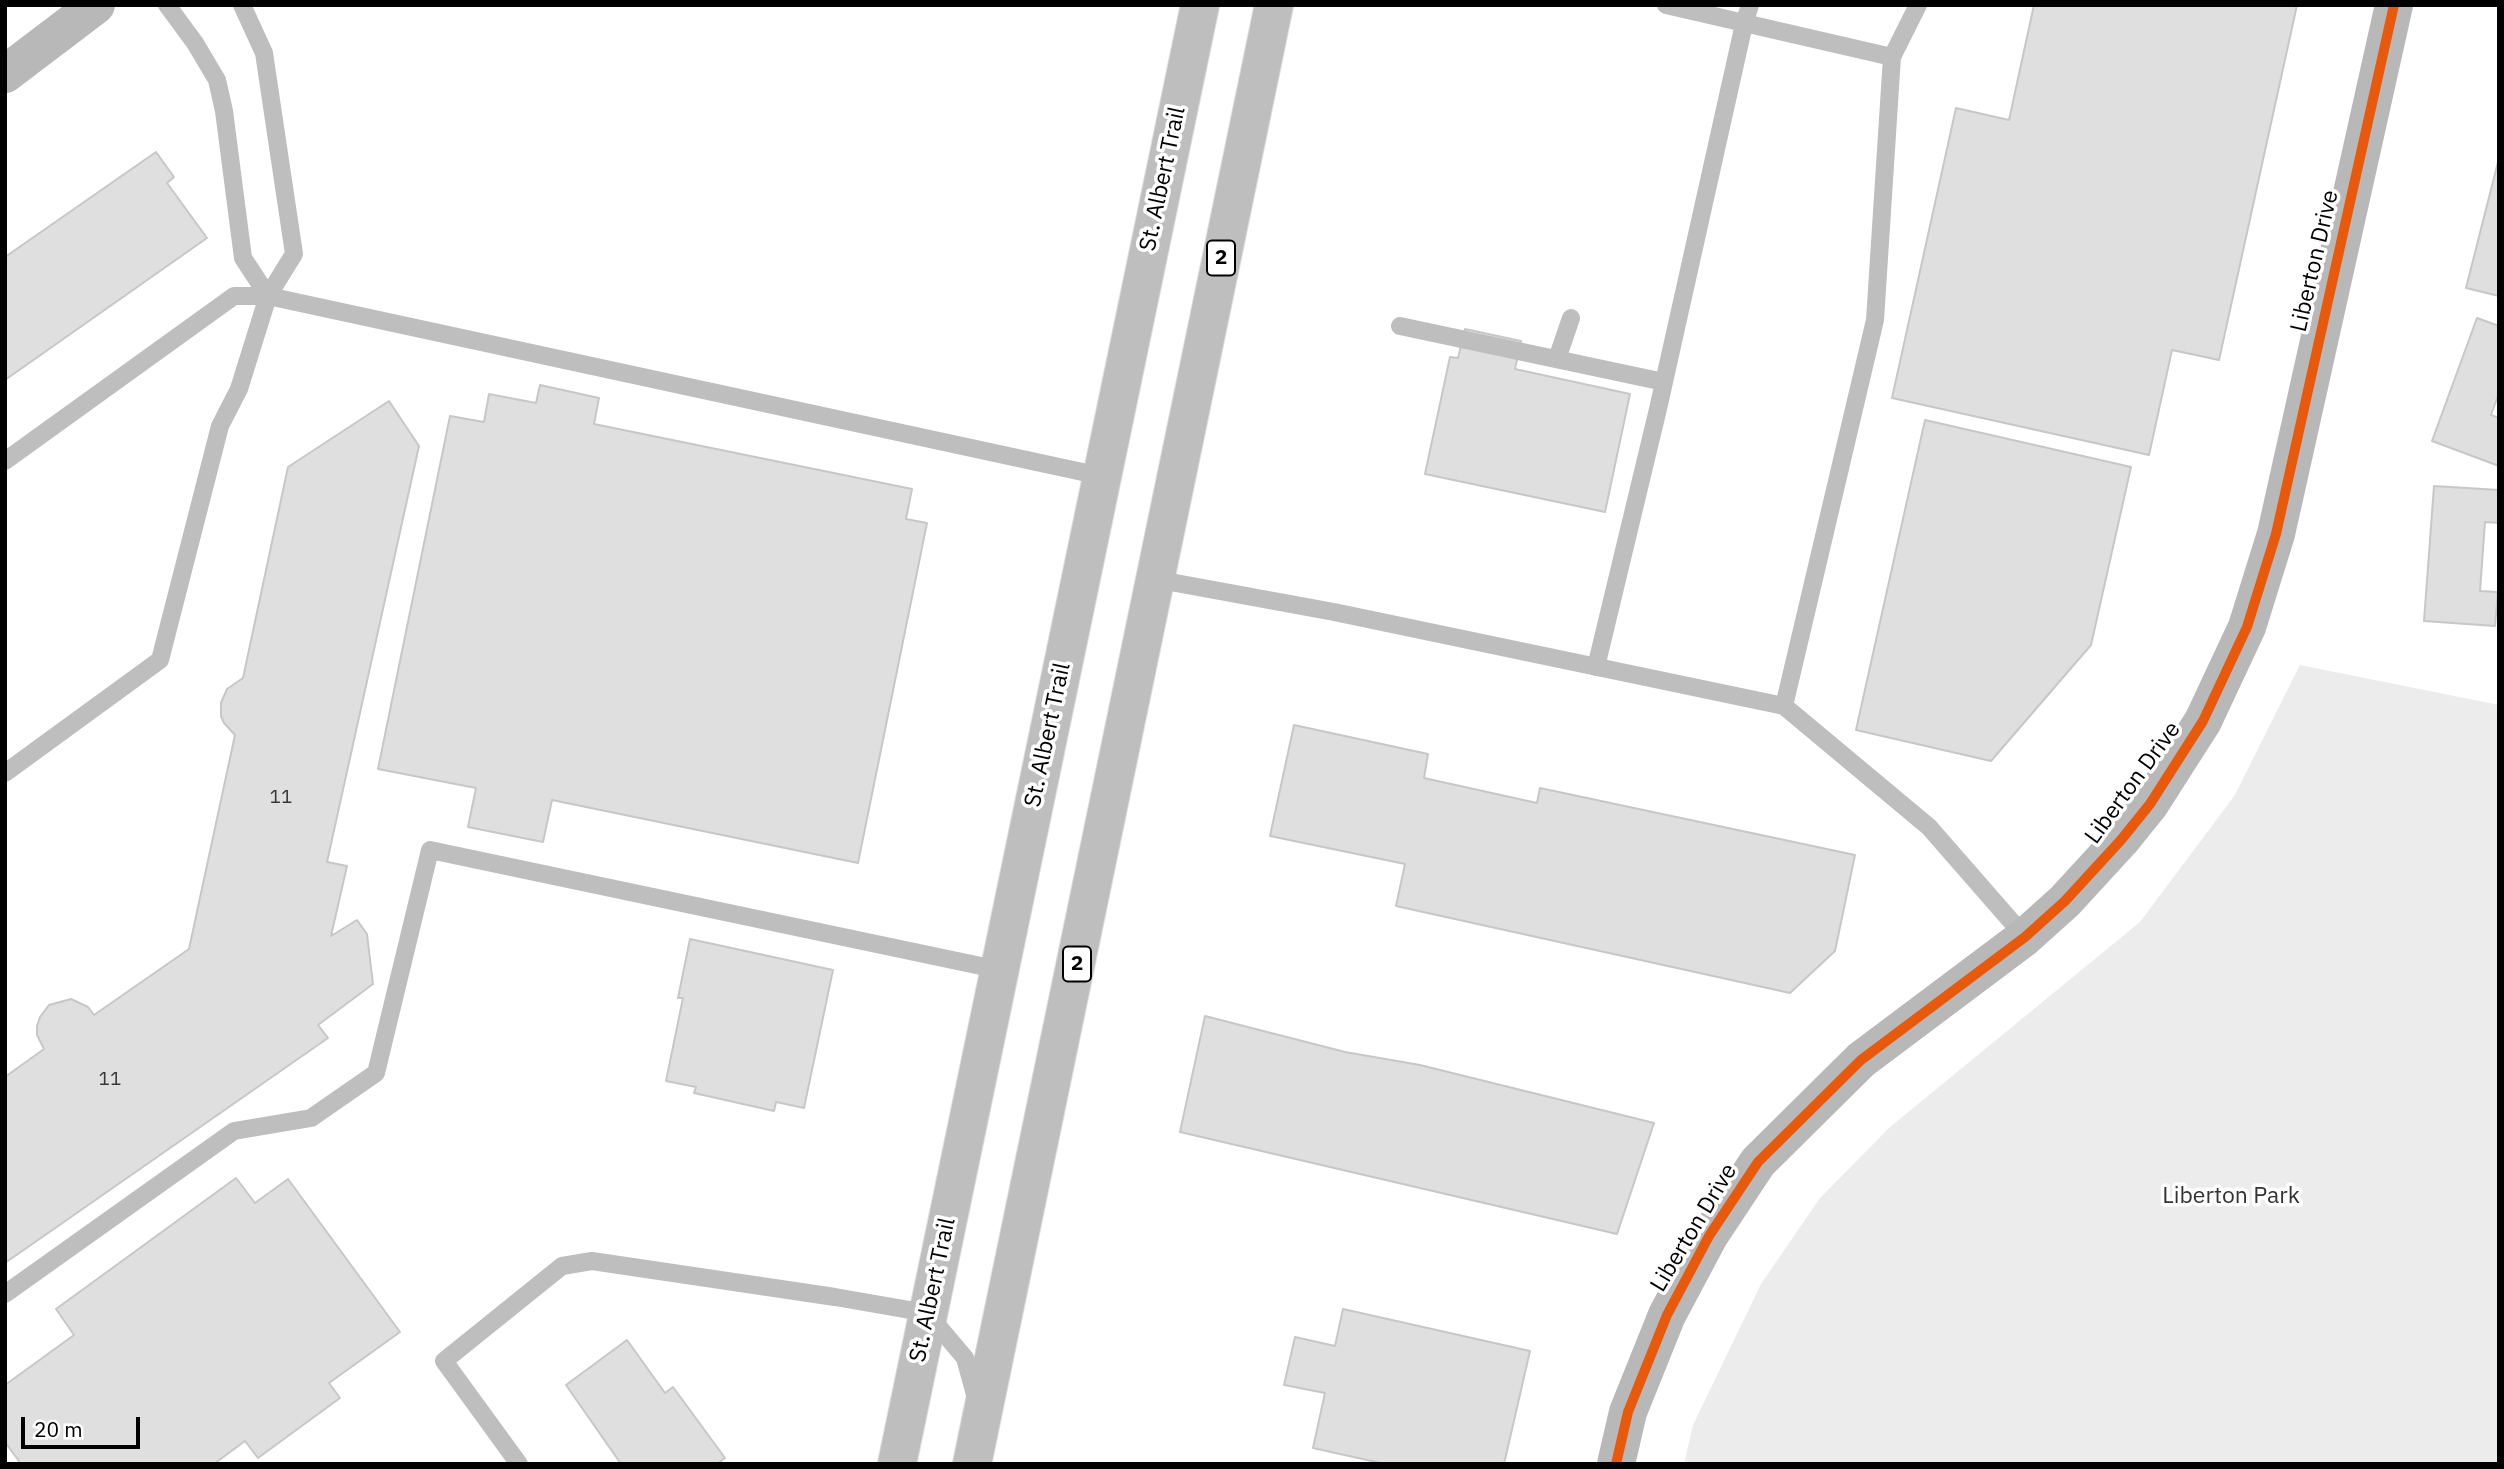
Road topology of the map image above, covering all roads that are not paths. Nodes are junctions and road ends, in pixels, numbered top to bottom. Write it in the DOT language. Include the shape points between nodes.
graph roads {
  1 [pos="96,5"];
  2 [pos="167,5"];
  3 [pos="242,5"];
  4 [pos="1200,5"];
  5 [pos="1274,5"];
  6 [pos="1666,5"];
  7 [pos="1750,5"];
  8 [pos="1918,5"];
  9 [pos="2394,5"];
  10 [pos="1744,24"];
  11 [pos="1892,57"];
  12 [pos="5,74"];
  13 [pos="268,296"];
  14 [pos="1571,318"];
  15 [pos="1400,326"];
  16 [pos="1558,359"];
  17 [pos="1664,382"];
  18 [pos="5,461"];
  19 [pos="1101,476"];
  20 [pos="1154,579"];
  21 [pos="1596,667"];
  22 [pos="1784,706"];
  23 [pos="5,773"];
  24 [pos="2025,937"];
  25 [pos="1000,970"];
  26 [pos="5,1294"];
  27 [pos="927,1313"];
  28 [pos="982,1418"];
  29 [pos="519,1464"];
  30 [pos="897,1464"];
  31 [pos="972,1464"];
  32 [pos="1616,1464"];
  1 -- 12 [label="street"];
  2 -- 13 [label="lane" via="217,80 243,258"];
  3 -- 13 [label="lane" via="264,53 294,254"];
  4 -- 19 [label="main road, St. Albert Trail"];
  5 -- 20 [label="main road, 2"];
  6 -- 10 [label="lane"];
  7 -- 10 [label="lane"];
  8 -- 11 [label="lane"];
  9 -- 24 [label="street, Liberton Drive" via="2276,534 2247,627 2203,722 2150,804 2094,870"];
  10 -- 11 [label="lane"];
  10 -- 17 [label="lane"];
  11 -- 22 [label="lane" via="1875,320"];
  13 -- 18 [label="lane" via="234,296"];
  13 -- 19 [label="lane"];
  13 -- 23 [label="lane" via="239,389 220,426 160,660"];
  14 -- 16 [label="lane"];
  15 -- 16 [label="lane"];
  16 -- 17 [label="lane"];
  17 -- 21 [label="lane"];
  19 -- 25 [label="main road, St. Albert Trail"];
  20 -- 21 [label="lane"];
  20 -- 28 [label="main road, 2"];
  21 -- 22 [label="lane"];
  22 -- 24 [label="lane" via="1929,827"];
  24 -- 32 [label="street, Liberton Drive" via="1861,1060 1758,1162 1709,1236 1667,1315 1628,1412"];
  25 -- 26 [label="lane" via="430,850 376,1073 312,1118 234,1131"];
  25 -- 27 [label="main road, St. Albert Trail"];
  27 -- 28 [label="lane" via="965,1358"];
  27 -- 29 [label="lane" via="592,1261 562,1266 444,1361"];
  27 -- 30 [label="main road, St. Albert Trail"];
  28 -- 31 [label="main road, 2"];
}
